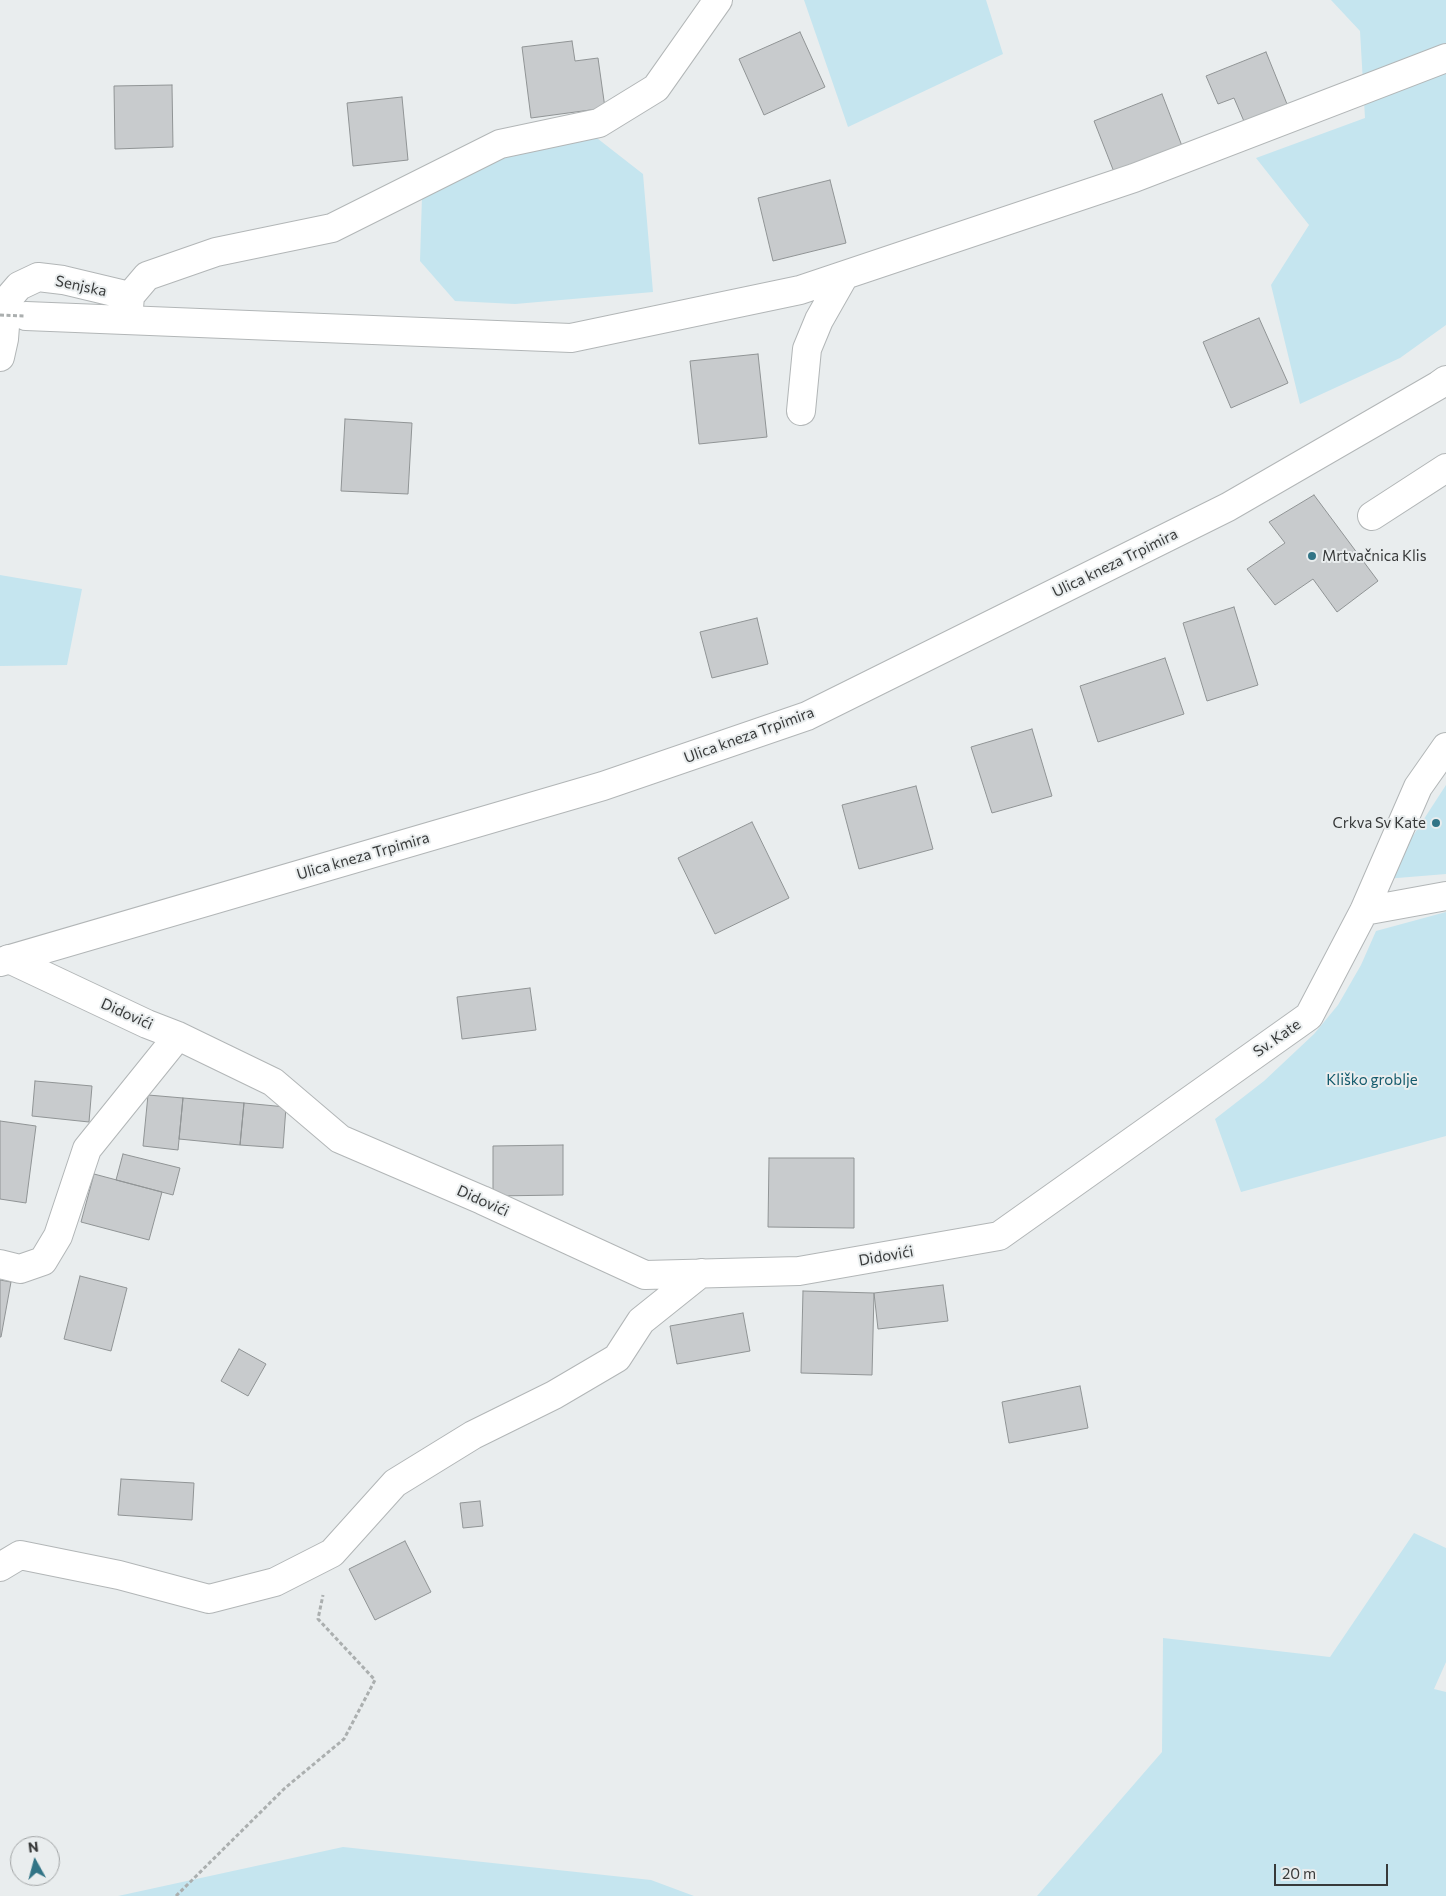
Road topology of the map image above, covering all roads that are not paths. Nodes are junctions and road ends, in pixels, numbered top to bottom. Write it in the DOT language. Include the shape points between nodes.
graph roads {
  1 [pos="718,0"];
  2 [pos="1446,58"];
  3 [pos="844,276"];
  4 [pos="129,308"];
  5 [pos="13,315"];
  6 [pos="0,357"];
  7 [pos="1446,380"];
  8 [pos="801,411"];
  9 [pos="1446,468"];
  10 [pos="1372,516"];
  11 [pos="1446,747"];
  12 [pos="1446,896"];
  13 [pos="1364,911"];
  14 [pos="4,961"];
  15 [pos="178,1036"];
  16 [pos="1000,1236"];
  17 [pos="0,1264"];
  18 [pos="701,1273"];
  19 [pos="0,1567"];
  1 -- 4 [label="street" via="656,88 598,123 500,144 332,228 216,252 147,276"];
  2 -- 3 [label="street" via="1134,178"];
  3 -- 4 [label="street" via="800,290 572,338"];
  3 -- 8 [label="street" via="807,349"];
  4 -- 5 [label="street"];
  4 -- 6 [label="street, Senjska" via="63,280 38,277 19,286 7,300"];
  7 -- 14 [label="street, Ulica kneza Trpimira" via="1228,506 807,716 603,786"];
  9 -- 10 [label="street"];
  11 -- 13 [label="street, Sv. Kate" via="1418,787"];
  12 -- 13 [label="street"];
  13 -- 16 [label="street, Sv. Kate" via="1309,1016"];
  14 -- 15 [label="street, Didovići"];
  15 -- 17 [label="street" via="87,1149 58,1236 43,1261 20,1269"];
  15 -- 18 [label="street, Didovići" via="273,1082 340,1139 645,1275"];
  16 -- 18 [label="street, Didovići" via="799,1271"];
  18 -- 19 [label="street" via="642,1321 617,1358 554,1395 473,1435 395,1483 332,1553 274,1582 209,1599 118,1575 20,1556"];
}
